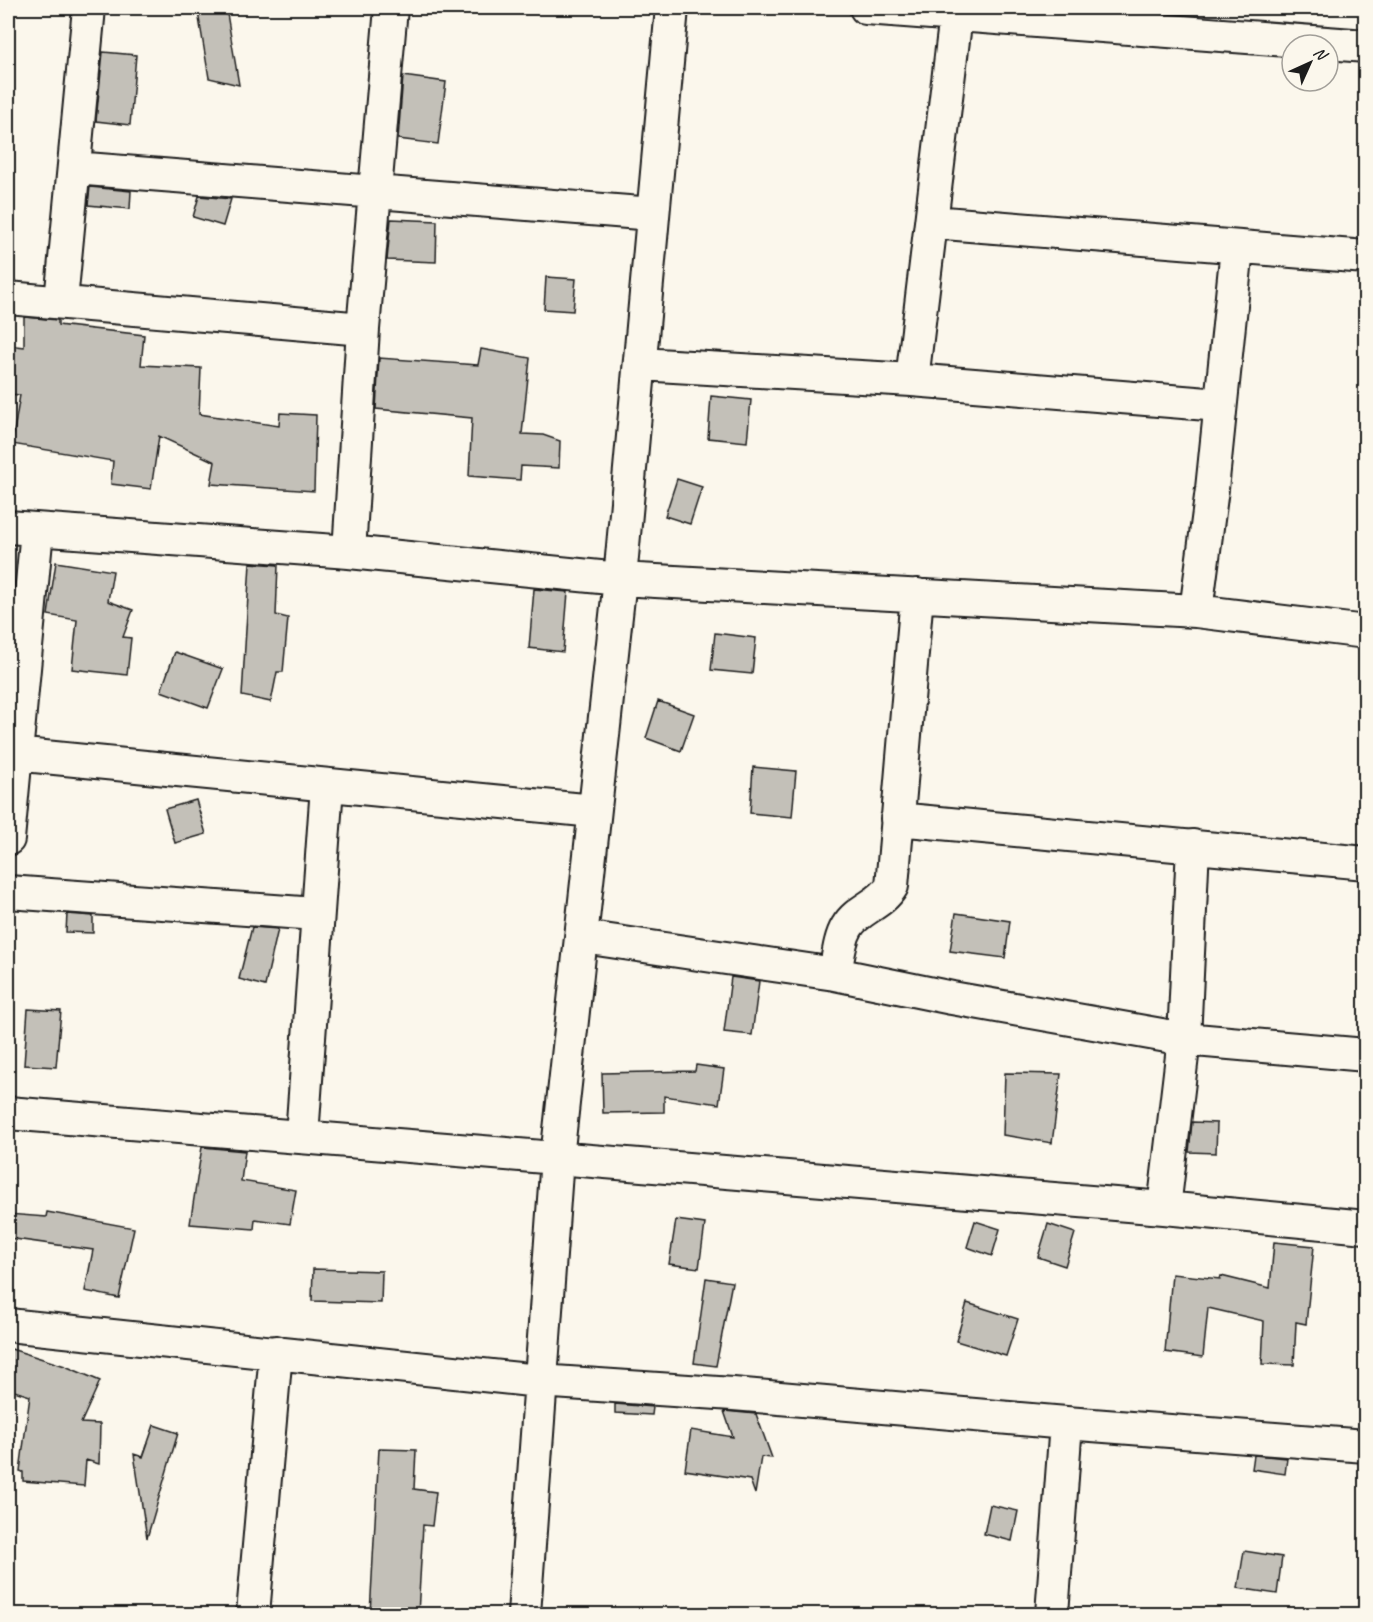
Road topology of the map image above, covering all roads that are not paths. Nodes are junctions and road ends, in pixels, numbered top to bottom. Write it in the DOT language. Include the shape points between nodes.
graph roads {
  1 [pos="89,8"];
  2 [pos="391,8"];
  3 [pos="672,8"];
  4 [pos="876,8"];
  5 [pos="956,15"];
  6 [pos="1365,46"];
  7 [pos="74,168"];
  8 [pos="375,192"];
  9 [pos="653,214"];
  10 [pos="932,222"];
  11 [pos="1237,248"];
  12 [pos="1365,257"];
  13 [pos="8,298"];
  14 [pos="61,301"];
  15 [pos="363,329"];
  16 [pos="640,364"];
  17 [pos="912,380"];
  18 [pos="1220,405"];
  19 [pos="22,529"];
  20 [pos="349,552"];
  21 [pos="620,579"];
  22 [pos="917,595"];
  23 [pos="1196,611"];
  24 [pos="1365,632"];
  25 [pos="14,754"];
  26 [pos="327,786"];
  27 [pos="594,811"];
  28 [pos="897,819"];
  29 [pos="8,839"];
  30 [pos="1193,846"];
  31 [pos="1365,862"];
  32 [pos="8,892"];
  33 [pos="316,914"];
  34 [pos="583,937"];
  35 [pos="835,974"];
  36 [pos="1184,1039"];
  37 [pos="1365,1055"];
  38 [pos="8,1113"];
  39 [pos="302,1136"];
  40 [pos="557,1158"];
  41 [pos="1164,1208"];
  42 [pos="1365,1227"];
  43 [pos="8,1325"];
  44 [pos="276,1352"];
  45 [pos="539,1381"];
  46 [pos="1066,1424"];
  47 [pos="1365,1446"];
  48 [pos="253,1614"];
  49 [pos="524,1614"];
  50 [pos="1052,1614"];
  1 -- 7 [label="street"];
  2 -- 8 [label="street"];
  3 -- 9 [label="street"];
  4 -- 5 [label="street"];
  5 -- 6 [label="street"];
  5 -- 10 [label="street"];
  7 -- 8 [label="street"];
  7 -- 14 [label="street"];
  8 -- 9 [label="street"];
  8 -- 15 [label="street"];
  9 -- 16 [label="street"];
  10 -- 11 [label="street"];
  10 -- 17 [label="street"];
  11 -- 12 [label="street"];
  11 -- 18 [label="street"];
  13 -- 14 [label="street"];
  14 -- 15 [label="street"];
  15 -- 20 [label="street"];
  16 -- 17 [label="street"];
  16 -- 21 [label="street"];
  17 -- 18 [label="street"];
  18 -- 23 [label="street"];
  19 -- 20 [label="street"];
  19 -- 25 [label="street"];
  20 -- 21 [label="street"];
  21 -- 22 [label="street"];
  21 -- 27 [label="street"];
  22 -- 23 [label="street"];
  22 -- 28 [label="street"];
  23 -- 24 [label="street"];
  25 -- 26 [label="street"];
  25 -- 29 [label="street"];
  26 -- 27 [label="street"];
  26 -- 33 [label="street"];
  27 -- 34 [label="street"];
  28 -- 30 [label="street"];
  28 -- 35 [label="street" via="892,886 885,897 846,928"];
  30 -- 31 [label="street"];
  30 -- 36 [label="street"];
  32 -- 33 [label="street"];
  33 -- 39 [label="street"];
  34 -- 35 [label="street"];
  34 -- 40 [label="street"];
  35 -- 36 [label="street"];
  36 -- 37 [label="street"];
  36 -- 41 [label="street"];
  38 -- 39 [label="street"];
  39 -- 40 [label="street"];
  40 -- 41 [label="street"];
  40 -- 45 [label="street"];
  41 -- 42 [label="street"];
  43 -- 44 [label="street"];
  44 -- 45 [label="street"];
  44 -- 48 [label="street"];
  45 -- 46 [label="street"];
  45 -- 49 [label="street"];
  46 -- 47 [label="street"];
  46 -- 50 [label="street"];
}
